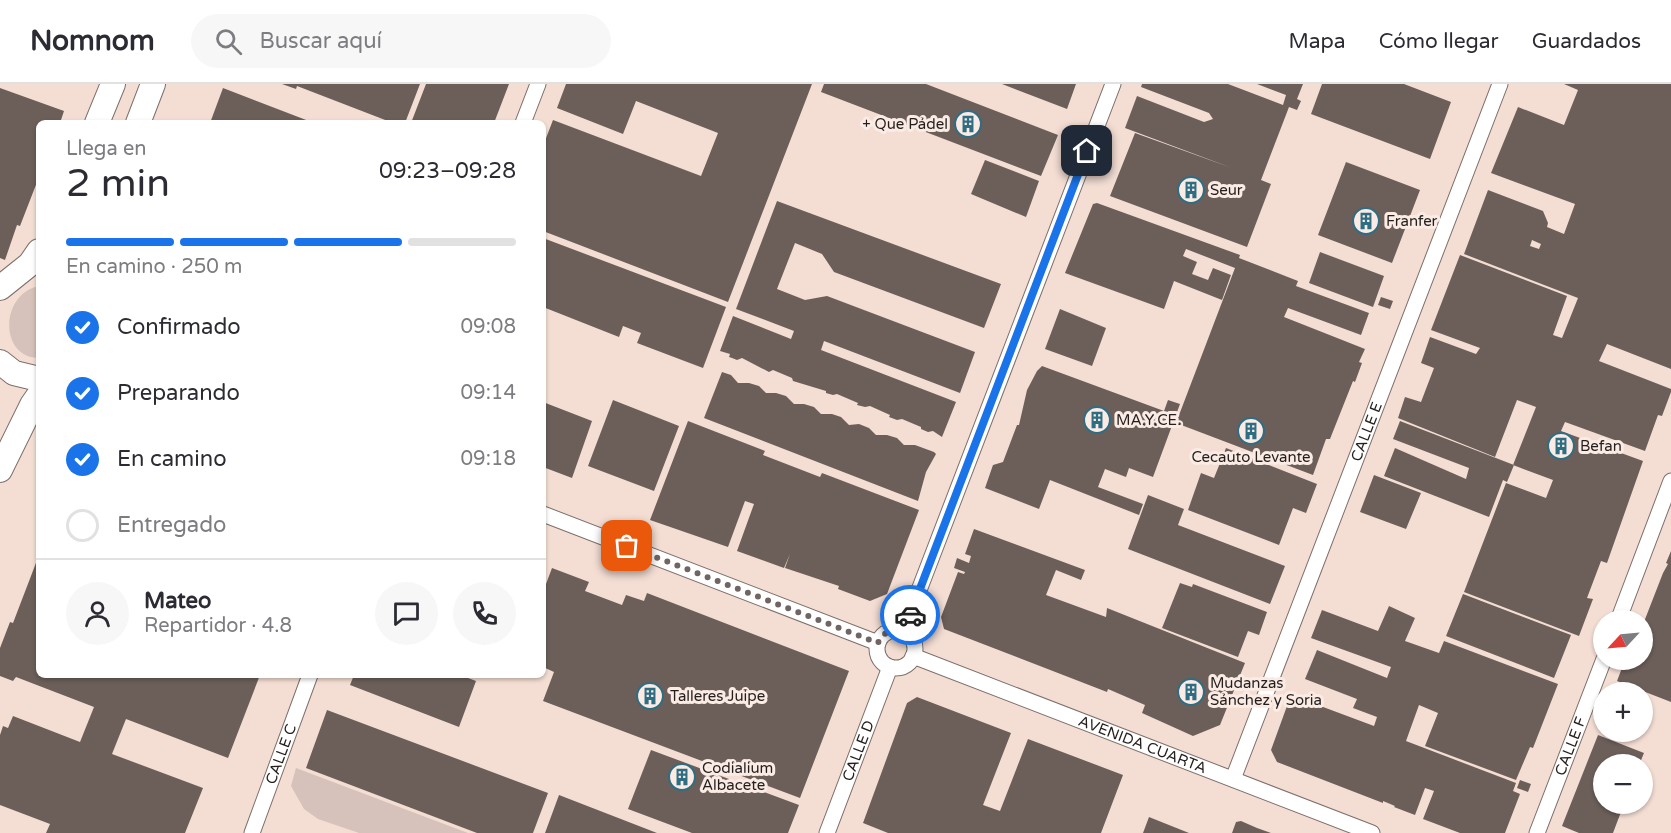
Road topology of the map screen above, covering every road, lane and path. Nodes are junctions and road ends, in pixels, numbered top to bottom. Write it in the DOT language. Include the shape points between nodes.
graph roads {
  1 [pos="153,84"];
  2 [pos="538,84"];
  3 [pos="1113,84"];
  4 [pos="1500,84"];
  5 [pos="111,86"];
  6 [pos="98,120"];
  7 [pos="139,120"];
  8 [pos="524,120"];
  9 [pos="36,255"];
  10 [pos="12,281"];
  11 [pos="0,362"];
  12 [pos="36,378"];
  13 [pos="36,399"];
  14 [pos="0,470"];
  15 [pos="1671,481"];
  16 [pos="546,515"];
  17 [pos="1622,610"];
  18 [pos="903,632"];
  19 [pos="878,643"];
  20 [pos="913,656"];
  21 [pos="890,666"];
  22 [pos="1600,670"];
  23 [pos="309,678"];
  24 [pos="1233,779"];
  25 [pos="252,833"];
  26 [pos="827,833"];
  27 [pos="1372,833"];
  28 [pos="1537,833"];
  1 -- 7 [label="main road"];
  2 -- 8 [label="street"];
  3 -- 18 [label="street"];
  4 -- 24 [label="street, CALLE E"];
  5 -- 6 [label="main road"];
  9 -- 10 [label="main road"];
  11 -- 12 [label="main road" via="14,373"];
  13 -- 14 [label="main road"];
  15 -- 17 [label="street"];
  16 -- 19 [label="street"];
  18 -- 19 [label="street" via="890,630"];
  18 -- 20 [label="street" via="913,641"];
  19 -- 21 [label="street" via="879,658"];
  20 -- 21 [label="street" via="905,666"];
  20 -- 24 [label="street, AVENIDA CUARTA"];
  21 -- 26 [label="street, CALLE D"];
  22 -- 28 [label="street, CALLE F"];
  23 -- 25 [label="street, CALLE C"];
  24 -- 27 [label="street, AVENIDA CUARTA"];
}
